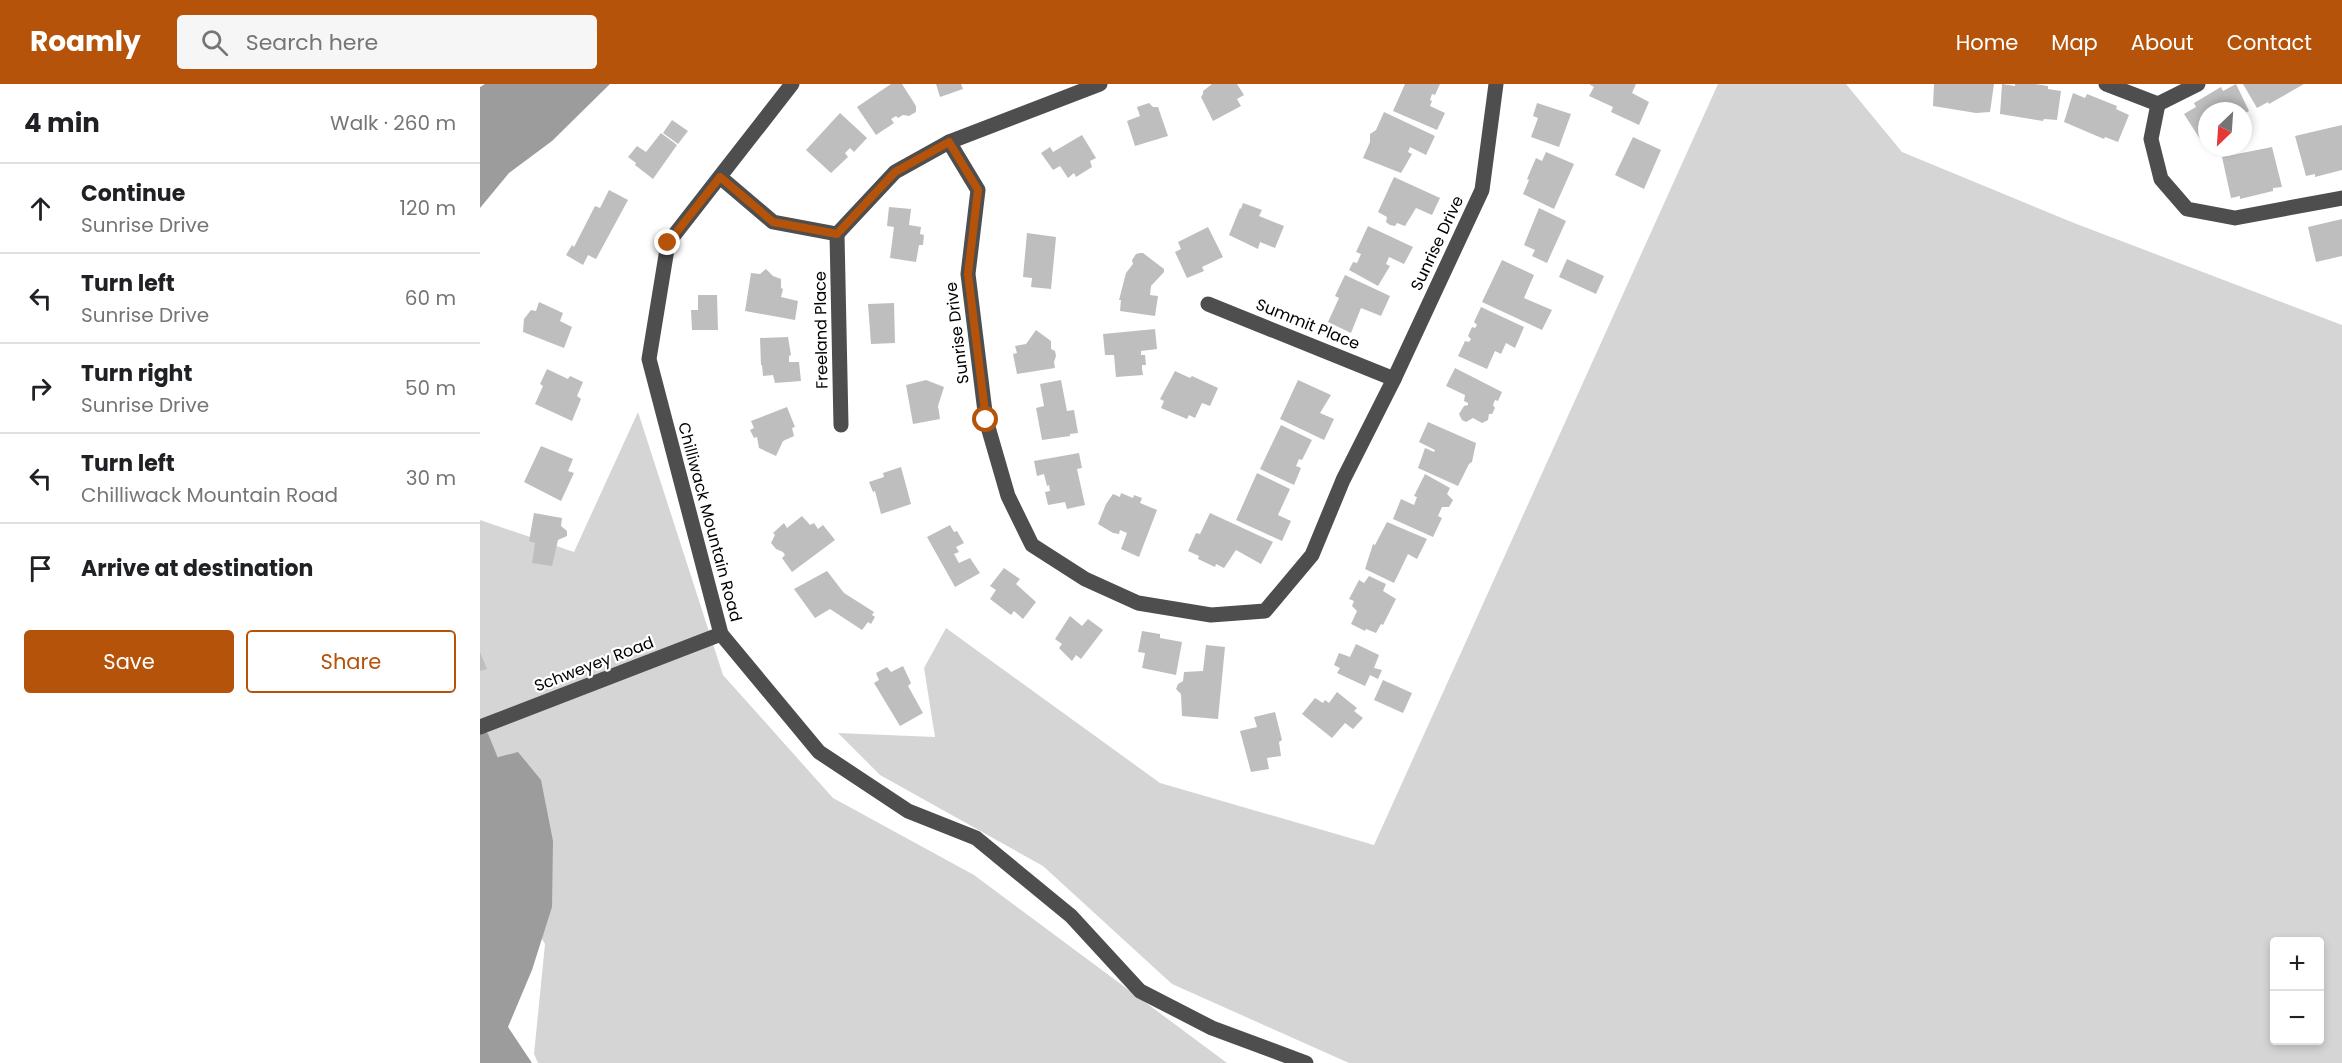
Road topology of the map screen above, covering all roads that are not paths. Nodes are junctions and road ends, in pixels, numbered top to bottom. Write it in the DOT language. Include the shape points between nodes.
graph roads {
  1 [pos="792,84"];
  2 [pos="1100,84"];
  3 [pos="1496,84"];
  4 [pos="2106,84"];
  5 [pos="2198,84"];
  6 [pos="2158,104"];
  7 [pos="949,142"];
  8 [pos="720,177"];
  9 [pos="2342,198"];
  10 [pos="837,234"];
  11 [pos="1208,304"];
  12 [pos="1394,379"];
  13 [pos="841,425"];
  14 [pos="721,634"];
  15 [pos="480,728"];
  16 [pos="1306,1063"];
  1 -- 8 [label="street, Chilliwack Mountain Road"];
  2 -- 7 [label="street"];
  3 -- 12 [label="street, Sunrise Drive" via="1482,190"];
  4 -- 6 [label="street"];
  5 -- 6 [label="street"];
  6 -- 9 [label="street" via="2151,139 2161,179 2187,209 2235,218"];
  7 -- 10 [label="street" via="895,172"];
  7 -- 12 [label="street, Sunrise Drive" via="978,190 968,274 986,420 1008,496 1032,545 1085,579 1138,603 1211,615 1265,611 1312,555 1343,480"];
  8 -- 10 [label="street" via="773,222"];
  8 -- 14 [label="street, Chilliwack Mountain Road" via="668,243 649,359"];
  10 -- 13 [label="street, Freeland Place"];
  11 -- 12 [label="street, Summit Place"];
  14 -- 15 [label="street, Schweyey Road"];
  14 -- 16 [label="street, Chilliwack Mountain Road" via="819,752 908,811 976,838 1071,916 1140,991 1212,1028"];
}
